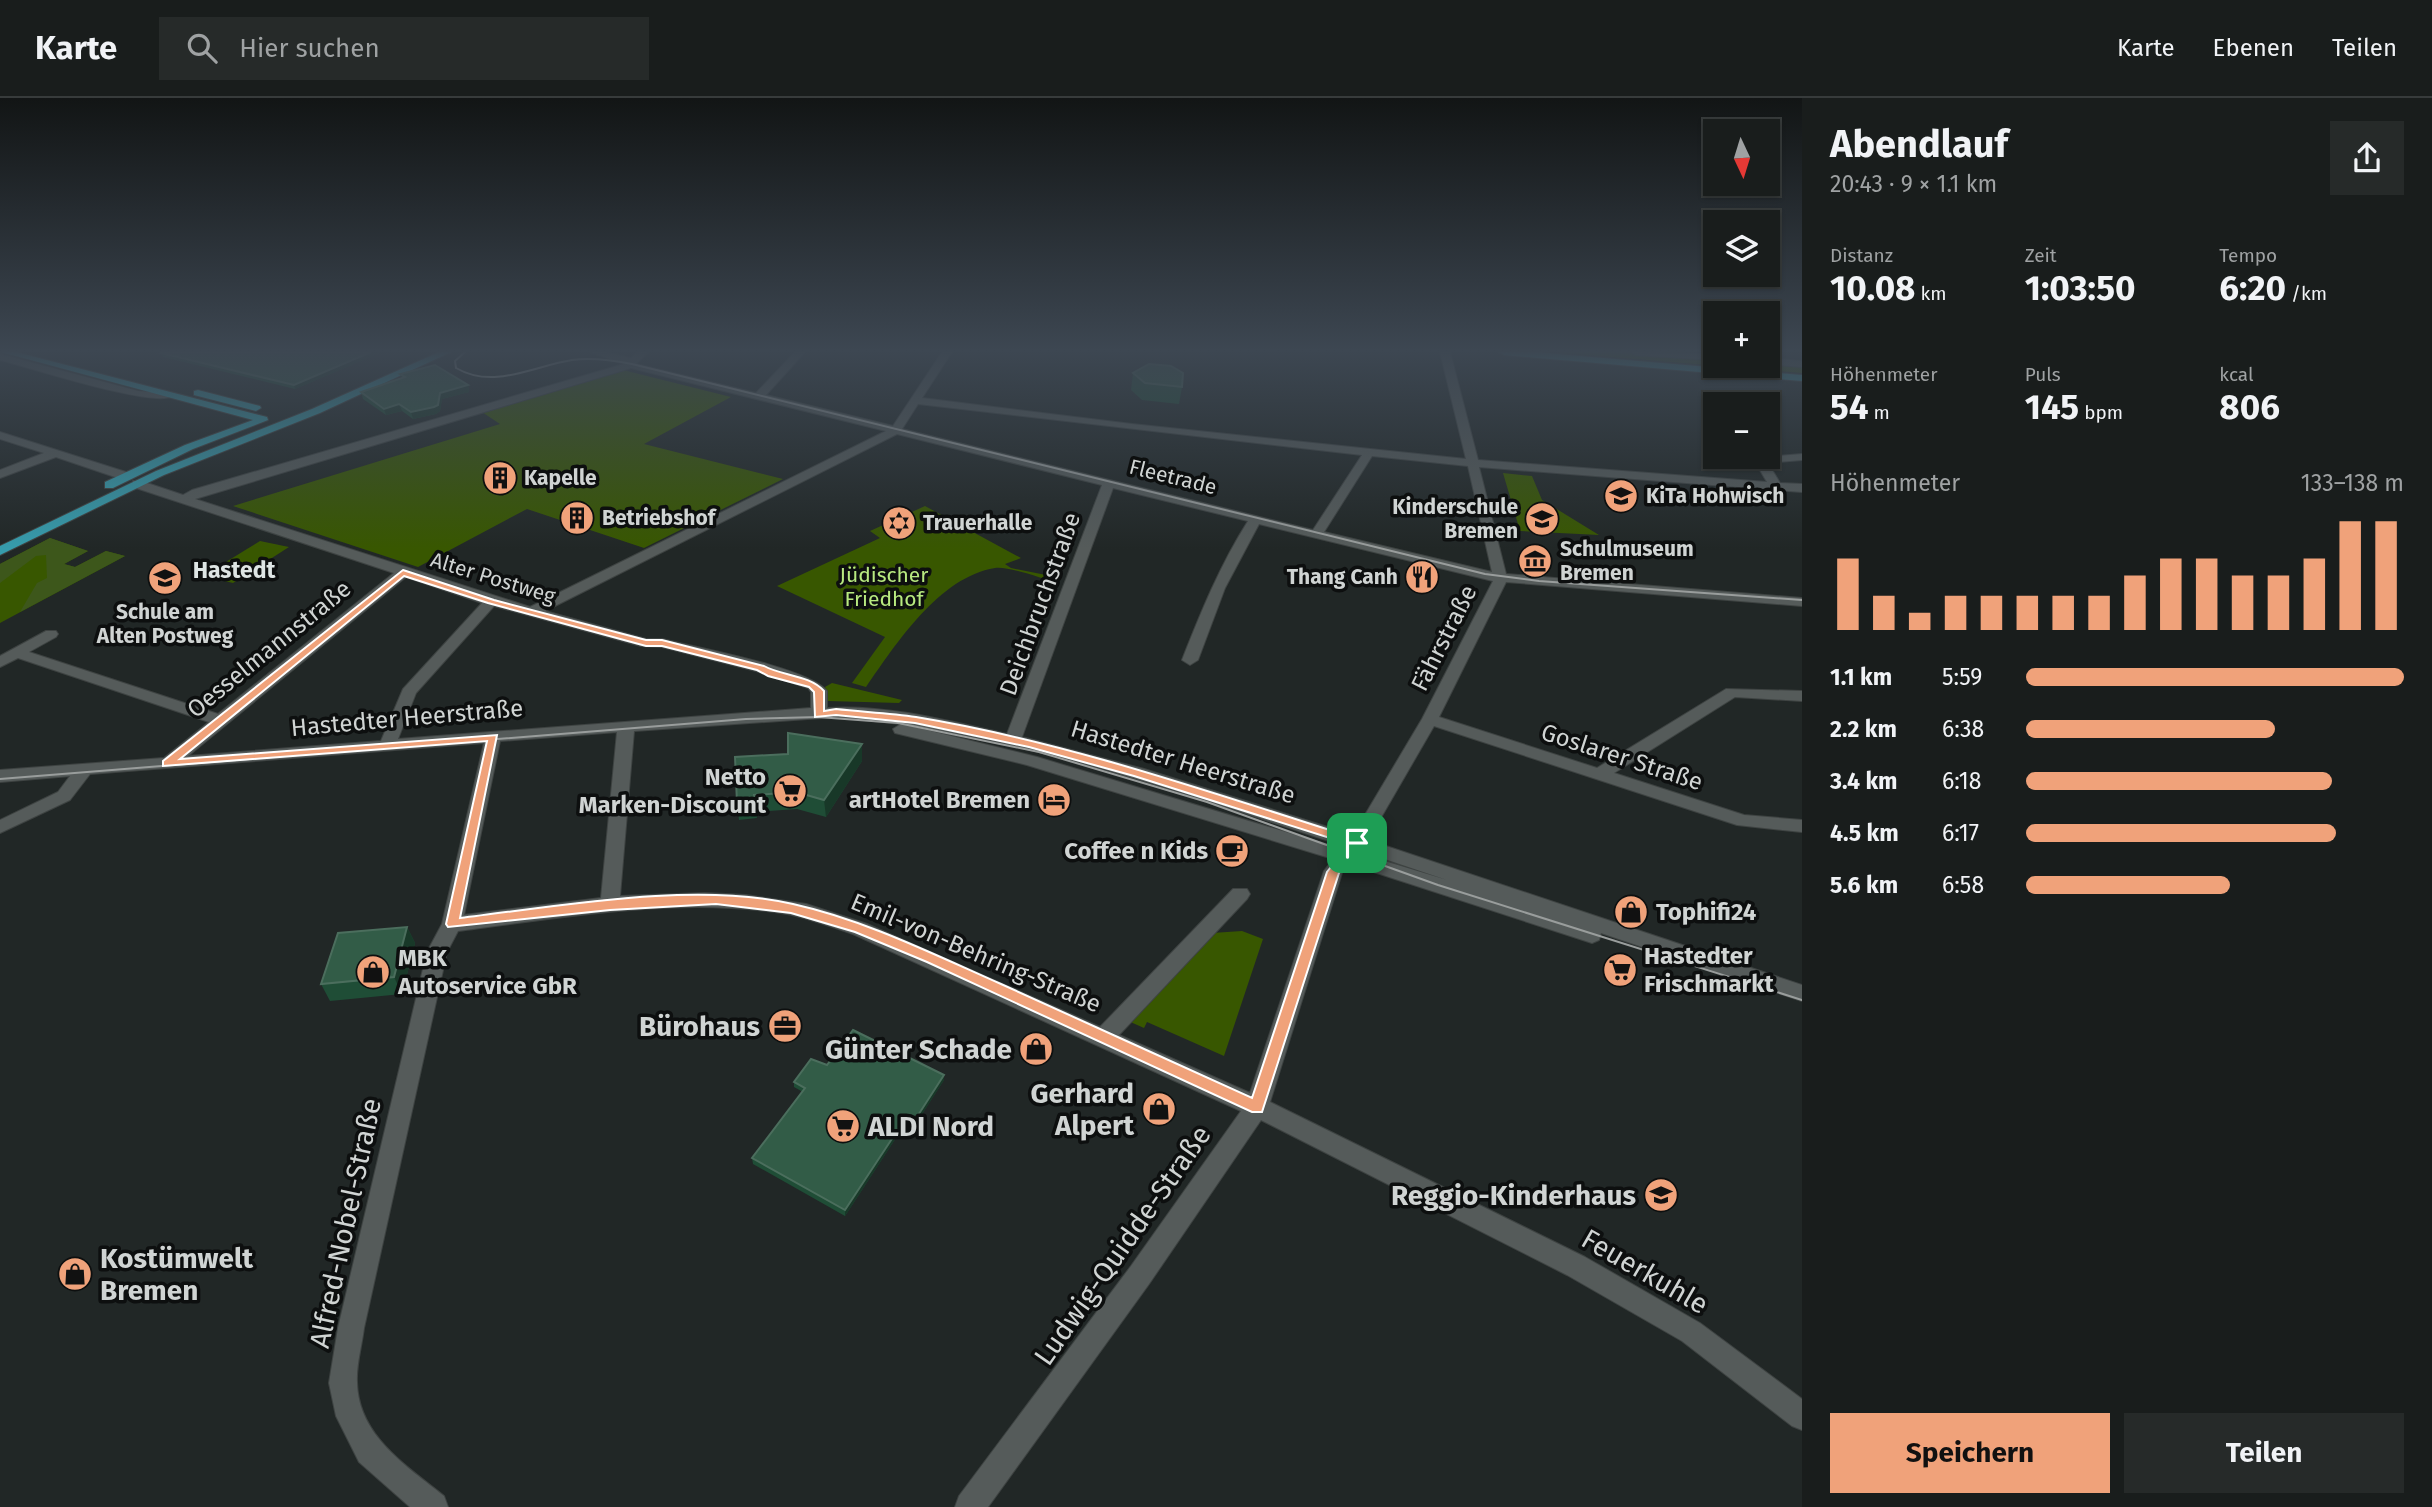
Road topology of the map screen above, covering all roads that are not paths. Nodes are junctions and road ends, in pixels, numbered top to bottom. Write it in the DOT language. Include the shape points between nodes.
graph roads {
  1 [pos="232,418"];
  2 [pos="252,418"];
  3 [pos="268,418"];
  4 [pos="277,418"];
  5 [pos="284,418"];
  6 [pos="451,418"];
  7 [pos="844,418"];
  8 [pos="903,418"];
  9 [pos="1058,418"];
  10 [pos="1462,418"];
  11 [pos="264,420"];
  12 [pos="895,430"];
  13 [pos="228,432"];
  14 [pos="0,435"];
  15 [pos="1369,452"];
  16 [pos="53,454"];
  17 [pos="1802,457"];
  18 [pos="1473,463"];
  19 [pos="0,474"];
  20 [pos="125,476"];
  21 [pos="1109,483"];
  22 [pos="137,484"];
  23 [pos="1776,486"];
  24 [pos="1802,488"];
  25 [pos="186,499"];
  26 [pos="1255,520"];
  27 [pos="1316,534"];
  28 [pos="0,540"];
  29 [pos="0,551"];
  30 [pos="403,573"];
  31 [pos="1499,578"];
  32 [pos="491,601"];
  33 [pos="1802,602"];
  34 [pos="533,612"];
  35 [pos="51,634"];
  36 [pos="16,653"];
  37 [pos="1190,660"];
  38 [pos="0,662"];
  39 [pos="1802,696"];
  40 [pos="819,714"];
  41 [pos="1430,719"];
  42 [pos="219,720"];
  43 [pos="626,726"];
  44 [pos="493,737"];
  45 [pos="1013,740"];
  46 [pos="387,746"];
  47 [pos="167,764"];
  48 [pos="84,770"];
  49 [pos="1598,775"];
  50 [pos="0,776"];
  51 [pos="1802,826"];
  52 [pos="0,827"];
  53 [pos="1351,849"];
  54 [pos="1240,894"];
  55 [pos="610,905"];
  56 [pos="452,924"];
  57 [pos="1802,993"];
  58 [pos="1802,1000"];
  59 [pos="1104,1037"];
  60 [pos="1257,1107"];
  61 [pos="1802,1416"];
  62 [pos="433,1507"];
  63 [pos="970,1507"];
  1 -- 13 [label="main road"];
  2 -- 11 [label="main road"];
  3 -- 11 [label="main road"];
  4 -- 11 [label="main road"];
  5 -- 22 [label="main road"];
  6 -- 25 [label="street"];
  7 -- 12 [label="street, Fleetrade"];
  8 -- 12 [label="street"];
  9 -- 15 [label="street"];
  10 -- 18 [label="street, Fährstraße"];
  11 -- 13 [label="main road"];
  12 -- 21 [label="street, Fleetrade"];
  12 -- 34 [label="street"];
  13 -- 20 [label="main road"];
  14 -- 16 [label="street"];
  15 -- 18 [label="street"];
  15 -- 27 [label="street"];
  16 -- 19 [label="street"];
  16 -- 20 [label="street"];
  17 -- 23 [label="street" via="1760,460"];
  18 -- 23 [label="street"];
  18 -- 31 [label="street, Fährstraße"];
  20 -- 28 [label="main road"];
  21 -- 26 [label="street, Fleetrade"];
  21 -- 45 [label="street, Deichbruchstraße"];
  22 -- 25 [label="street, Alter Postweg"];
  22 -- 29 [label="main road"];
  23 -- 24 [label="street"];
  25 -- 30 [label="street, Alter Postweg"];
  26 -- 27 [label="street, Fleetrade"];
  26 -- 37 [label="street" via="1225,571"];
  27 -- 31 [label="street, Fleetrade"];
  30 -- 32 [label="street, Alter Postweg"];
  30 -- 42 [label="street, Oesselmannstraße"];
  31 -- 33 [label="street, Fleetrade"];
  31 -- 41 [label="street, Fährstraße"];
  32 -- 34 [label="street, Alter Postweg"];
  32 -- 46 [label="street" via="409,692"];
  34 -- 40 [label="street, Alter Postweg" via="813,685 819,691"];
  35 -- 36 [label="street"];
  36 -- 38 [label="street"];
  36 -- 42 [label="street"];
  39 -- 49 [label="street" via="1732,692"];
  40 -- 43 [label="street, Hastedter Heerstraße"];
  40 -- 45 [label="street, Hastedter Heerstraße" via="915,720"];
  40 -- 53 [label="street, Hastedter Heerstraße" via="1031,761 1281,838"];
  41 -- 49 [label="street, Goslarer Straße"];
  41 -- 53 [label="street, Fährstraße"];
  42 -- 47 [label="street, Oesselmannstraße"];
  43 -- 44 [label="street, Hastedter Heerstraße"];
  43 -- 55 [label="street"];
  44 -- 46 [label="street, Hastedter Heerstraße"];
  44 -- 56 [label="street, Alfred-Nobel-Straße"];
  45 -- 53 [label="street, Hastedter Heerstraße" via="1138,773"];
  46 -- 47 [label="street, Hastedter Heerstraße"];
  47 -- 48 [label="street, Hastedter Heerstraße"];
  48 -- 50 [label="street, Hastedter Heerstraße"];
  48 -- 52 [label="street" via="64,796"];
  49 -- 51 [label="street, Goslarer Straße" via="1743,821"];
  53 -- 57 [label="street, Hastedter Heerstraße"];
  53 -- 58 [label="street, Hastedter Heerstraße" via="1547,922"];
  53 -- 60 [label="street, Ludwig-Quidde-Straße" via="1333,872"];
  54 -- 59 [label="street"];
  55 -- 56 [label="street, Emil-von-Behring-Straße"];
  55 -- 59 [label="street, Emil-von-Behring-Straße" via="716,900 792,908 860,929"];
  56 -- 62 [label="street, Alfred-Nobel-Straße" via="437,952 351,1328 343,1383 350,1416 369,1452"];
  59 -- 60 [label="street, Emil-von-Behring-Straße"];
  60 -- 61 [label="street, Feuerkuhle" via="1576,1266 1692,1332"];
  60 -- 63 [label="street, Ludwig-Quidde-Straße"];
}
